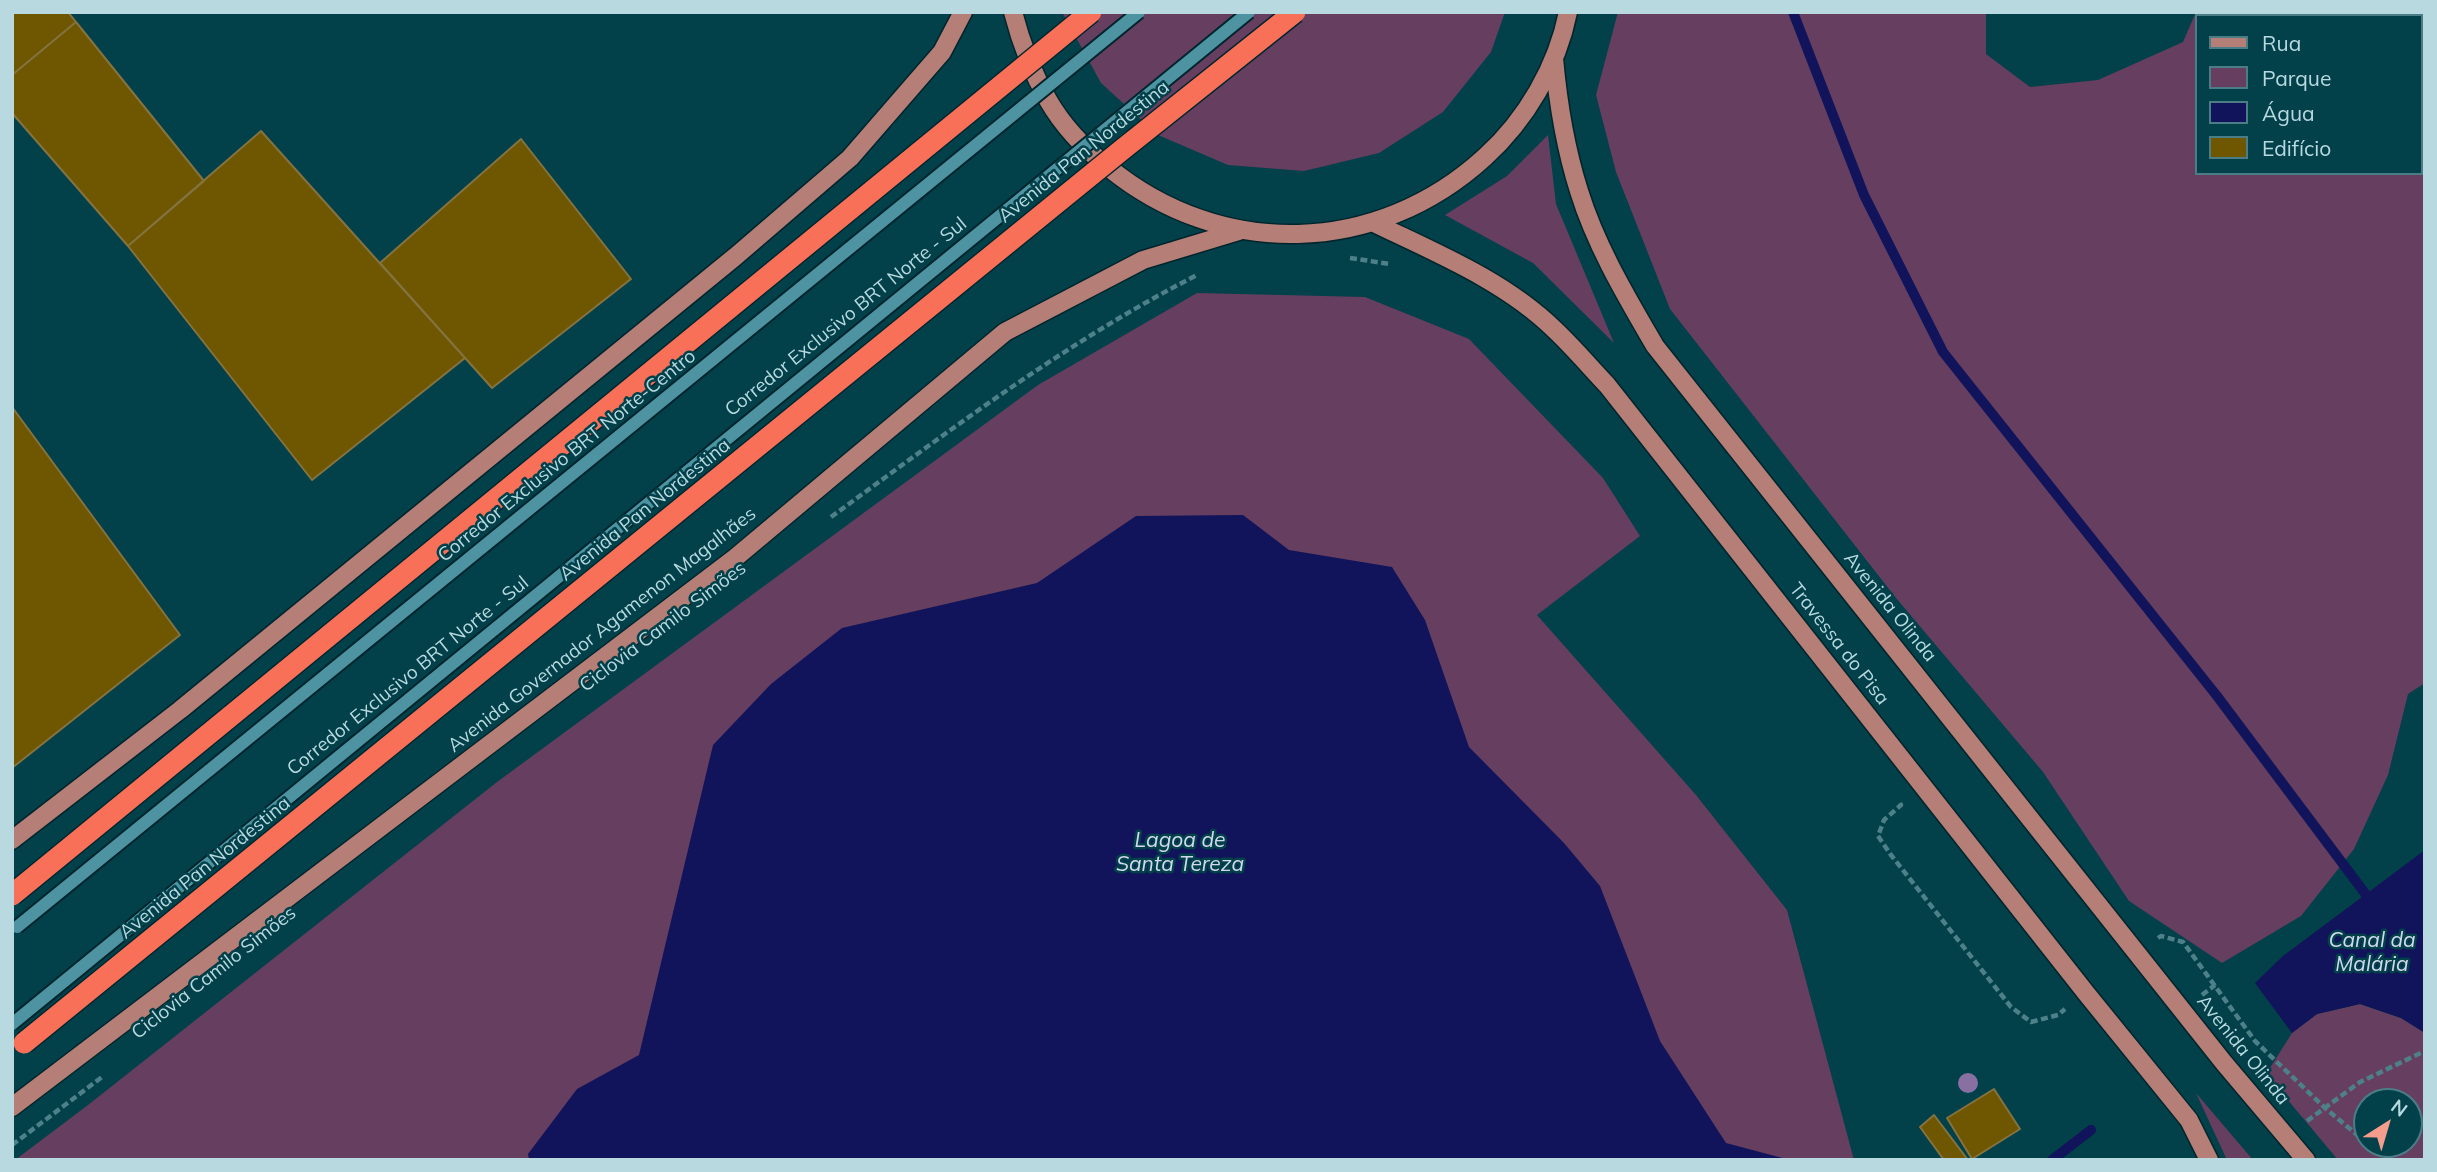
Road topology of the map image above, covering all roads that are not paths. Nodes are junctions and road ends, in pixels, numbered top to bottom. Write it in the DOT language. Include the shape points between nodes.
graph roads {
  1 [pos="963,12"];
  2 [pos="1013,12"];
  3 [pos="1091,12"];
  4 [pos="1139,12"];
  5 [pos="1249,12"];
  6 [pos="1294,12"];
  7 [pos="1568,12"];
  8 [pos="1554,58"];
  9 [pos="1374,223"];
  10 [pos="1239,231"];
  11 [pos="12,840"];
  12 [pos="12,895"];
  13 [pos="18,927"];
  14 [pos="12,1024"];
  15 [pos="24,1044"];
  16 [pos="12,1107"];
  17 [pos="2208,1160"];
  18 [pos="2306,1160"];
  1 -- 11 [label="main road" via="942,52 850,158 180,710"];
  2 -- 10 [label="main road" via="1023,50 1049,102 1086,149 1131,186 1183,214"];
  3 -- 12 [label="highway, bridge"];
  4 -- 13 [label="lane, Corredor Exclusivo BRT Norte-Centro, bridge"];
  5 -- 14 [label="lane, Corredor Exclusivo BRT Norte - Sul, bridge"];
  6 -- 15 [label="highway, Avenida Pan Nordestina, bridge"];
  7 -- 8 [label="main road"];
  8 -- 9 [label="main road" via="1532,103 1501,143 1464,177 1421,204"];
  8 -- 18 [label="main road, Avenida Olinda" via="1559,111 1579,191 1602,250 1656,346 2224,1063"];
  9 -- 10 [label="main road" via="1307,235"];
  9 -- 17 [label="main road, Travessa do Pisa" via="1463,266 1513,298 1554,328 1607,385 2189,1120"];
  10 -- 16 [label="main road, Avenida Governador Agamenon Magalhães" via="1143,260 1005,332 735,558"];
}
